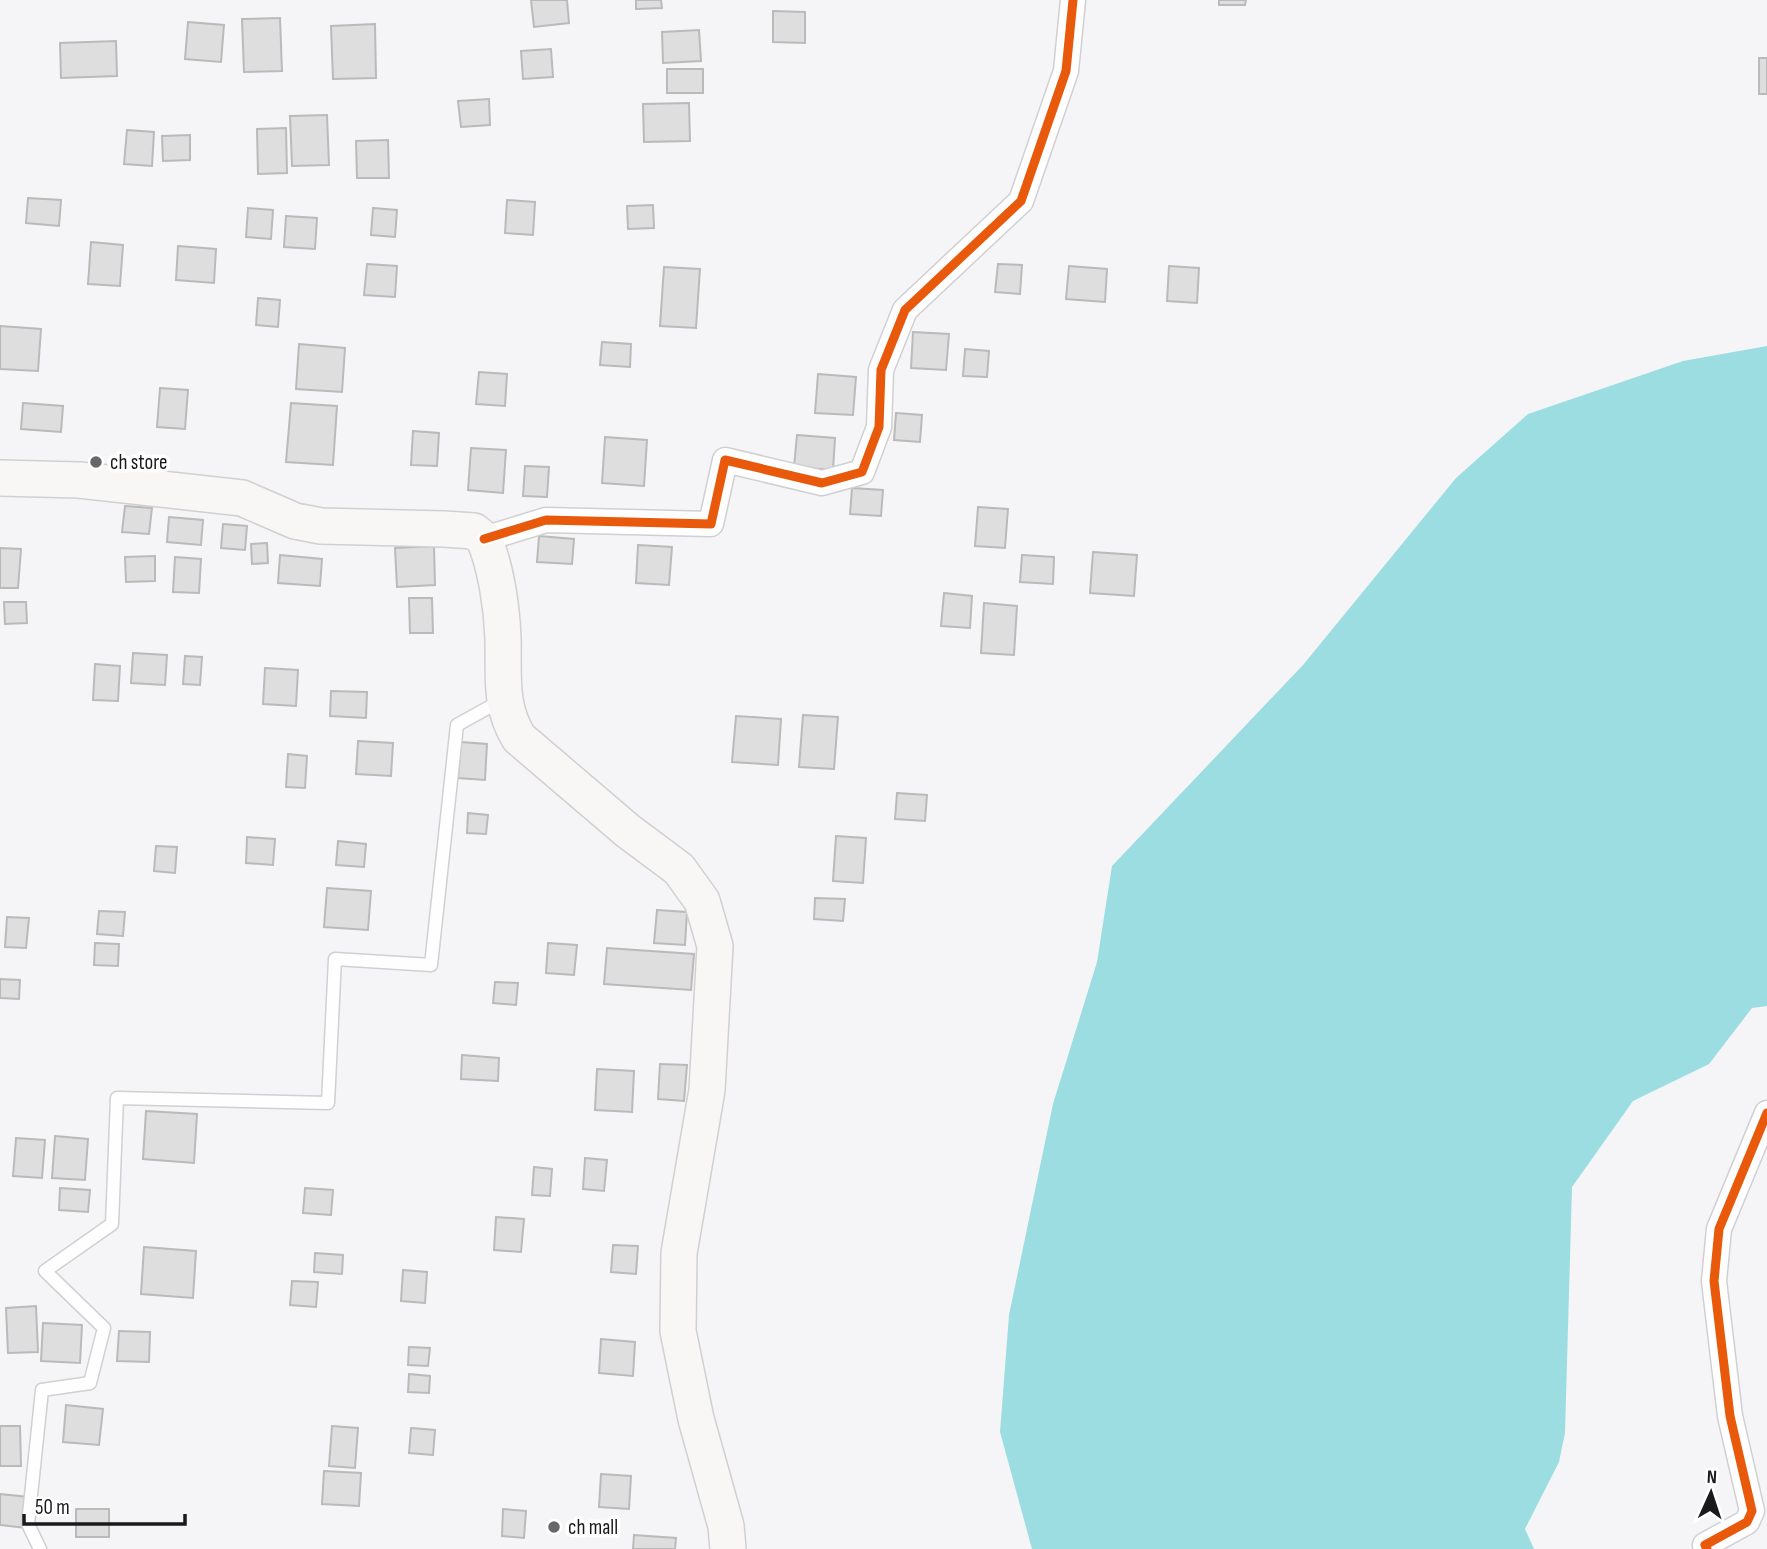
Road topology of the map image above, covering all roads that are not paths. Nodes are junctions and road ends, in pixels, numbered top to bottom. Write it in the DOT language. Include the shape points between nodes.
graph roads {
  1 [pos="1073,0"];
  2 [pos="0,478"];
  3 [pos="484,539"];
  4 [pos="503,699"];
  5 [pos="1767,1113"];
  6 [pos="1703,1548"];
  7 [pos="40,1549"];
  8 [pos="728,1549"];
  1 -- 3 [label="street" via="1066,71 1021,201 905,310 881,370 879,427 862,472 822,483 725,460 711,524 546,520"];
  2 -- 3 [label="main road" via="79,480 242,498 295,521 321,526 474,531"];
  3 -- 4 [label="main road" via="503,638"];
  4 -- 7 [label="lane" via="457,725 431,965 335,960 328,1103 117,1098 112,1224 44,1271 104,1328 90,1383 43,1390 28,1524"];
  4 -- 8 [label="main road" via="509,723 519,738 679,869 702,901 715,946 707,1090 679,1253 678,1331"];
  5 -- 6 [label="street" via="1719,1229 1714,1281 1730,1416 1752,1511 1738,1531"];
}
